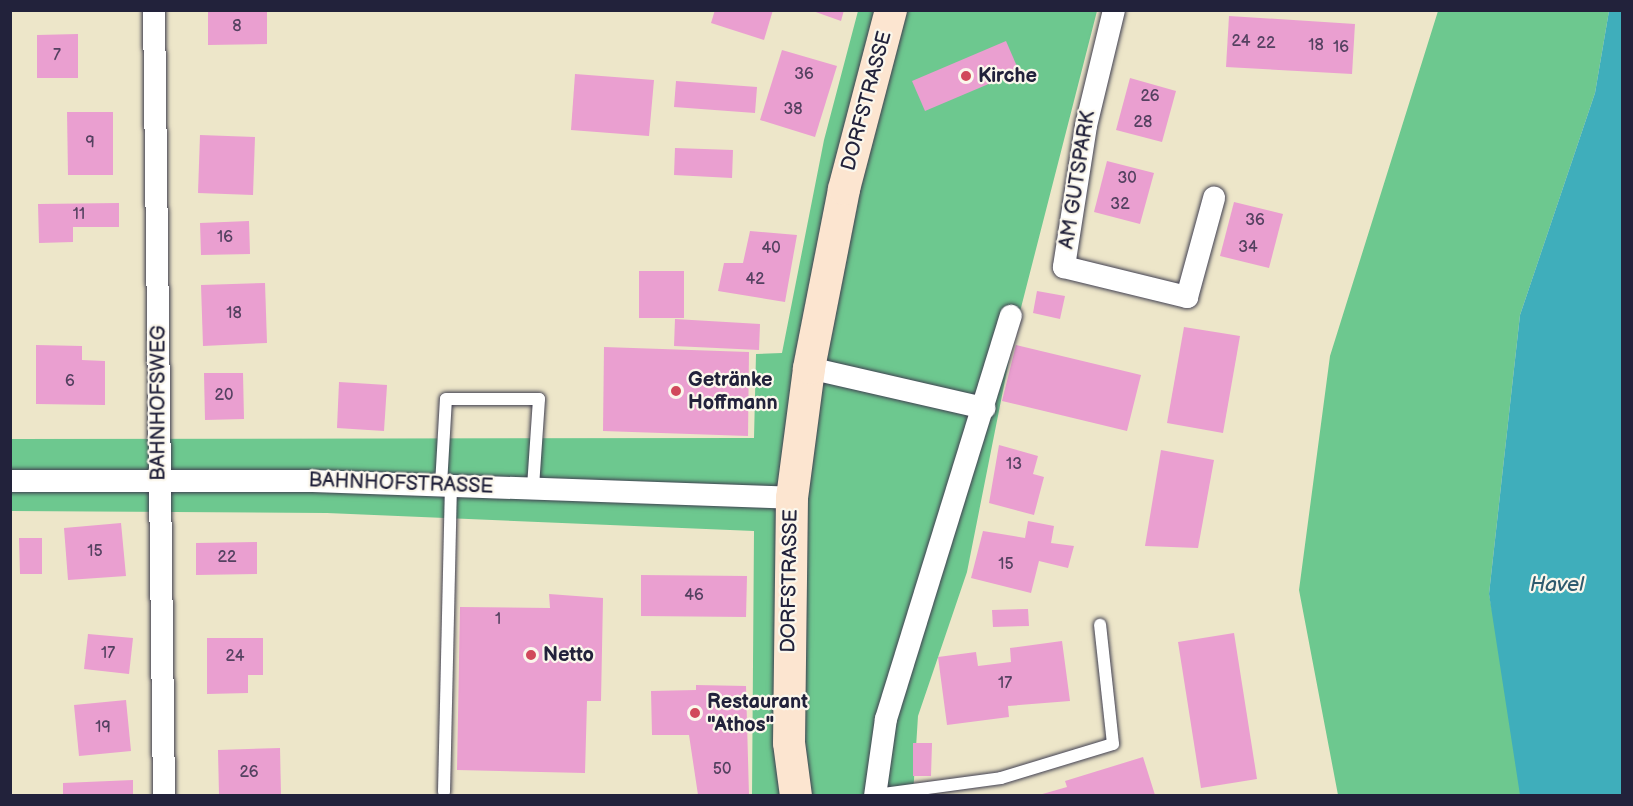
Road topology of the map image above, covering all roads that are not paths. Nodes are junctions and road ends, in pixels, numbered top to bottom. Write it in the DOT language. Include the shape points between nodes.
graph roads {
  1 [pos="154,10"];
  2 [pos="891,10"];
  3 [pos="1114,10"];
  4 [pos="1214,198"];
  5 [pos="1011,316"];
  6 [pos="809,368"];
  7 [pos="984,408"];
  8 [pos="159,480"];
  9 [pos="10,481"];
  10 [pos="446,485"];
  11 [pos="533,488"];
  12 [pos="792,498"];
  13 [pos="1100,625"];
  14 [pos="444,792"];
  15 [pos="164,795"];
  16 [pos="796,795"];
  17 [pos="876,795"];
  1 -- 8 [label="street, BAHNHOFSWEG"];
  2 -- 6 [label="main road, DORFSTRASSE" via="844,189"];
  3 -- 4 [label="street, AM GUTSPARK" via="1086,126 1064,267 1187,297"];
  5 -- 7 [label="street"];
  6 -- 7 [label="street"];
  6 -- 12 [label="main road, DORFSTRASSE"];
  7 -- 17 [label="street" via="886,719"];
  8 -- 9 [label="street, BAHNHOFSTRASSE"];
  8 -- 10 [label="street, BAHNHOFSTRASSE"];
  8 -- 15 [label="street, BAHNHOFSWEG"];
  10 -- 11 [label="street, BAHNHOFSTRASSE"];
  10 -- 11 [label="lane" via="446,399 538,399"];
  10 -- 14 [label="lane"];
  11 -- 12 [label="street, BAHNHOFSTRASSE"];
  12 -- 16 [label="main road, DORFSTRASSE" via="789,743"];
  13 -- 17 [label="lane" via="1113,744 1001,778"];
}
